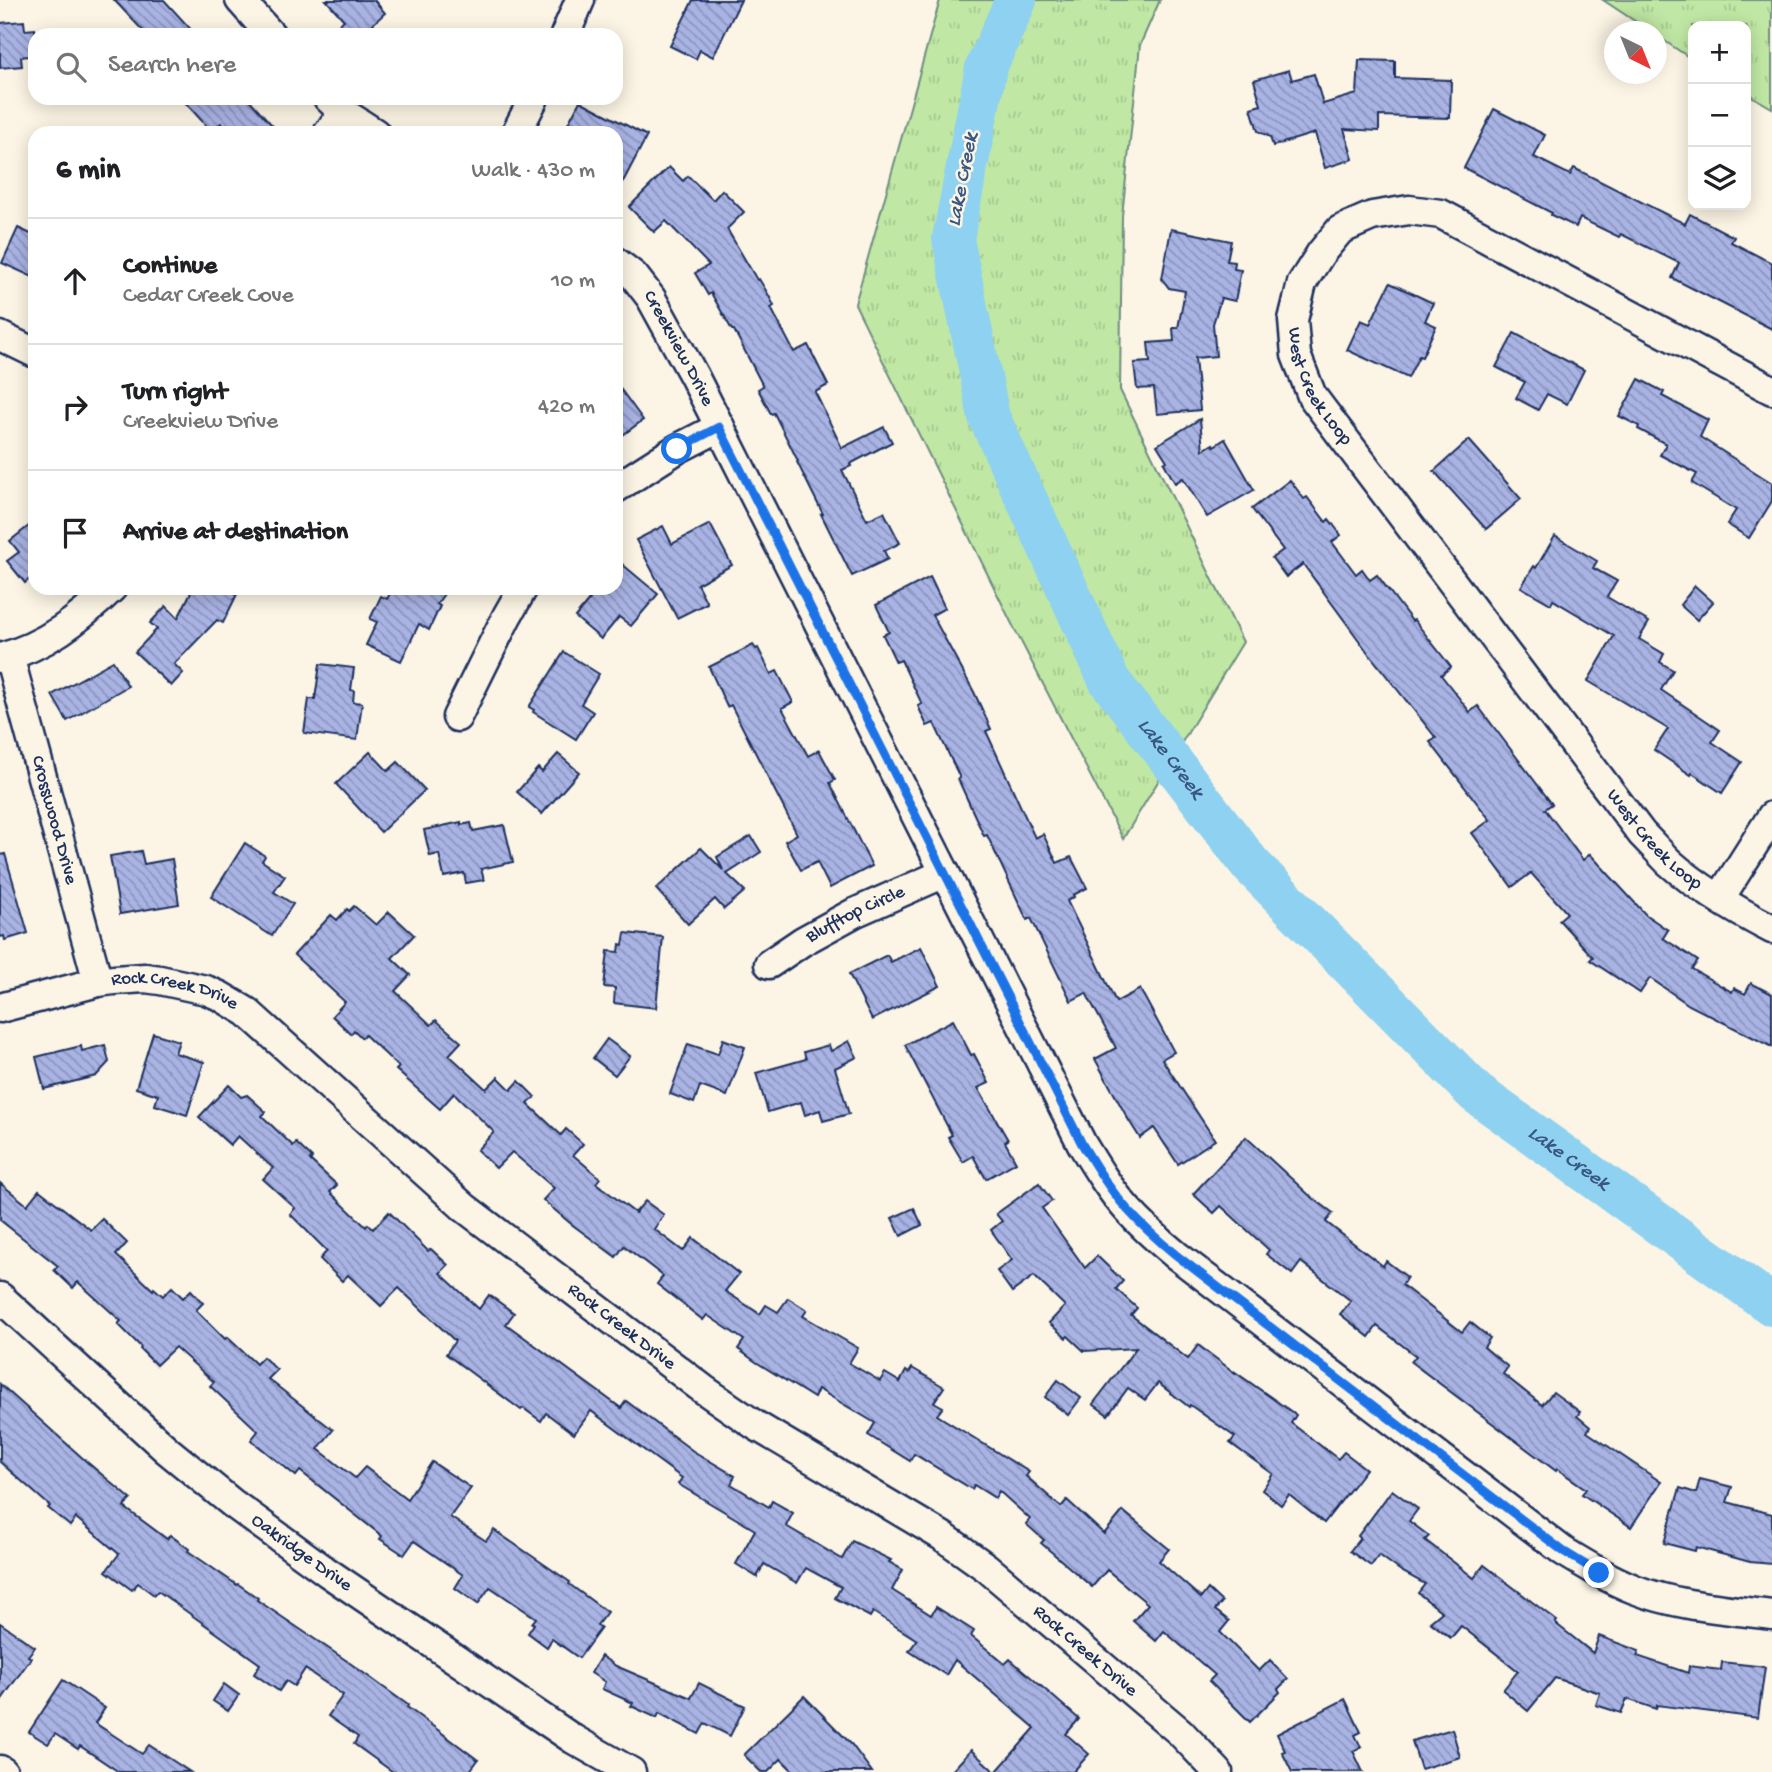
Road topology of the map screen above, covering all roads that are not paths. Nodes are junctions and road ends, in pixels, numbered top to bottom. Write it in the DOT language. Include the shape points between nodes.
graph roads {
  1 [pos="240,0"];
  2 [pos="580,0"];
  3 [pos="265,28"];
  4 [pos="568,28"];
  5 [pos="530,105"];
  6 [pos="333,115"];
  7 [pos="359,126"];
  8 [pos="520,126"];
  9 [pos="623,267"];
  10 [pos="0,336"];
  11 [pos="28,350"];
  12 [pos="1772,390"];
  13 [pos="719,427"];
  14 [pos="623,484"];
  15 [pos="105,595"];
  16 [pos="519,595"];
  17 [pos="4,657"];
  18 [pos="457,717"];
  19 [pos="1772,816"];
  20 [pos="945,873"];
  21 [pos="1720,898"];
  22 [pos="1772,929"];
  23 [pos="769,964"];
  24 [pos="98,982"];
  25 [pos="0,1008"];
  26 [pos="0,1297"];
  27 [pos="1772,1615"];
  28 [pos="631,1772"];
  29 [pos="1217,1772"];
  1 -- 3 [label="street"];
  2 -- 4 [label="street"];
  5 -- 8 [label="street"];
  6 -- 7 [label="street"];
  9 -- 13 [label="street, Creekview Drive" via="651,298"];
  10 -- 11 [label="street"];
  12 -- 21 [label="street, West Creek Loop" via="1441,214 1409,210 1372,216 1340,230 1302,283 1293,320 1296,355 1312,396 1642,834 1671,863"];
  13 -- 14 [label="street"];
  13 -- 20 [label="street, Creekview Drive"];
  15 -- 17 [label="street" via="65,629"];
  16 -- 18 [label="street"];
  17 -- 24 [label="street, Crosswood Drive"];
  19 -- 21 [label="street, West Creek Loop"];
  20 -- 23 [label="street, Blufftop Circle" via="854,913"];
  20 -- 27 [label="street, Creekview Drive" via="1082,1144 1125,1207 1149,1232 1575,1559 1636,1590 1676,1601"];
  21 -- 22 [label="street, West Creek Loop"];
  24 -- 25 [label="street, Rock Creek Drive"];
  24 -- 29 [label="street, Rock Creek Drive" via="160,980 206,990 247,1012 466,1208 703,1390 987,1568 1180,1732"];
  26 -- 28 [label="street, Oakridge Drive" via="167,1450 232,1503 573,1739"];
}
